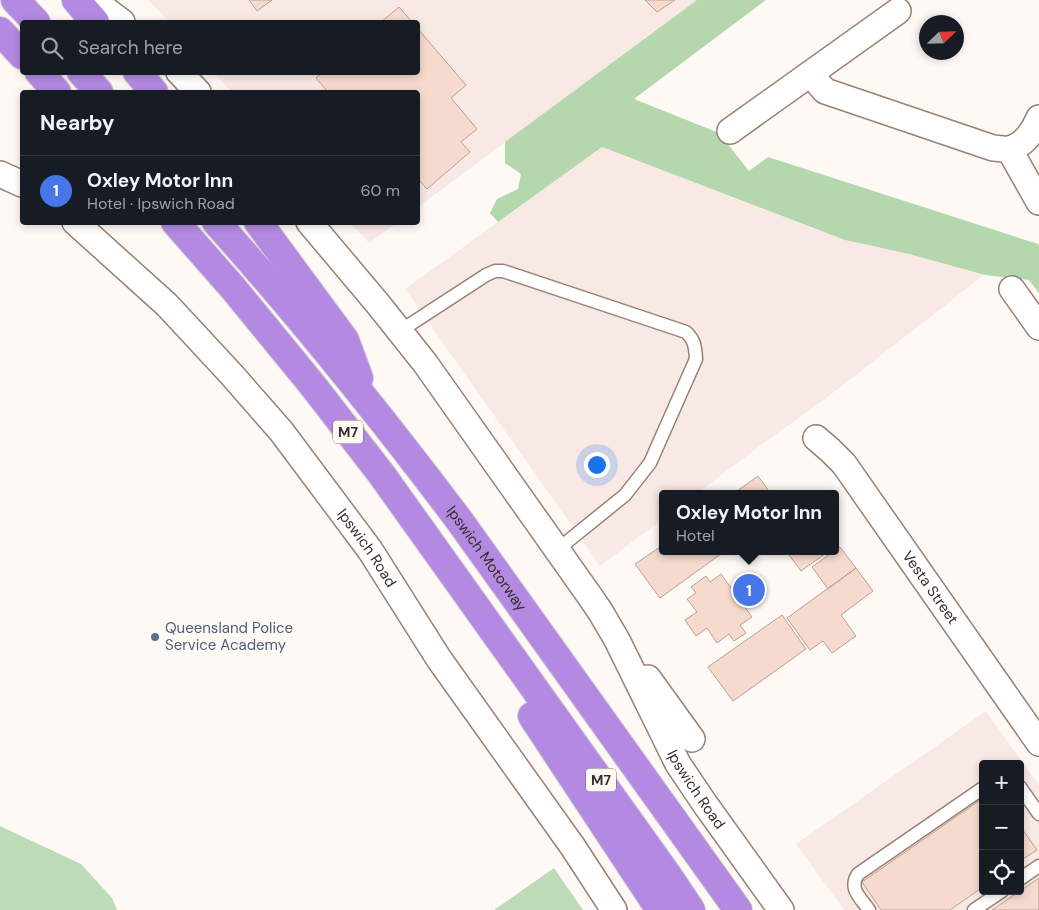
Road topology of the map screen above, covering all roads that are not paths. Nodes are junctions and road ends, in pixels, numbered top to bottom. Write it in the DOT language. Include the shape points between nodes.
graph roads {
  1 [pos="76,0"];
  2 [pos="93,0"];
  3 [pos="17,1"];
  4 [pos="898,11"];
  5 [pos="34,20"];
  6 [pos="93,20"];
  7 [pos="119,20"];
  8 [pos="0,31"];
  9 [pos="20,53"];
  10 [pos="810,74"];
  11 [pos="42,75"];
  12 [pos="84,75"];
  13 [pos="140,75"];
  14 [pos="182,75"];
  15 [pos="55,90"];
  16 [pos="97,90"];
  17 [pos="152,90"];
  18 [pos="196,90"];
  19 [pos="1039,118"];
  20 [pos="730,131"];
  21 [pos="1009,149"];
  22 [pos="0,174"];
  23 [pos="20,183"];
  24 [pos="1039,202"];
  25 [pos="78,225"];
  26 [pos="177,225"];
  27 [pos="219,225"];
  28 [pos="260,225"];
  29 [pos="312,225"];
  30 [pos="1012,289"];
  31 [pos="1039,327"];
  32 [pos="400,331"];
  33 [pos="368,402"];
  34 [pos="816,438"];
  35 [pos="557,550"];
  36 [pos="589,595"];
  37 [pos="509,651"];
  38 [pos="692,739"];
  39 [pos="1039,743"];
  40 [pos="979,791"];
  41 [pos="1024,793"];
  42 [pos="1039,814"];
  43 [pos="1039,866"];
  44 [pos="1024,876"];
  45 [pos="996,895"];
  46 [pos="614,910"];
  47 [pos="660,910"];
  48 [pos="691,910"];
  49 [pos="738,910"];
  50 [pos="781,910"];
  51 [pos="869,910"];
  52 [pos="974,910"];
  1 -- 6 [label="highway"];
  2 -- 7 [label="street"];
  3 -- 5 [label="highway"];
  4 -- 10 [label="street"];
  8 -- 9 [label="highway"];
  10 -- 20 [label="street"];
  10 -- 21 [label="street" via="825,91 993,148"];
  11 -- 15 [label="highway"];
  12 -- 16 [label="highway"];
  13 -- 17 [label="highway"];
  14 -- 18 [label="street"];
  19 -- 21 [label="street" via="1023,142"];
  21 -- 24 [label="street"];
  22 -- 23 [label="street"];
  25 -- 46 [label="street, Ipswich Road" via="167,305 280,431 370,550 439,659 574,847"];
  26 -- 37 [label="highway, M7" via="234,288 314,387"];
  27 -- 33 [label="highway, Ipswich Motorway / M7"];
  28 -- 33 [label="highway" via="344,340"];
  29 -- 32 [label="street, Ipswich Road"];
  30 -- 31 [label="street"];
  32 -- 35 [label="street, Ipswich Road"];
  32 -- 35 [label="lane" via="486,275 503,271 686,332 693,339 696,359 650,463 625,495"];
  33 -- 49 [label="highway, Ipswich Motorway / M7" via="459,520"];
  34 -- 39 [label="street, Vesta Street" via="844,464"];
  35 -- 36 [label="street, Ipswich Road"];
  36 -- 38 [label="street"];
  36 -- 50 [label="street, Ipswich Road" via="617,640 678,764"];
  37 -- 47 [label="highway" via="526,706"];
  37 -- 48 [label="highway, M7"];
  40 -- 51 [label="lane" via="858,874 853,884"];
  41 -- 42 [label="lane"];
  43 -- 44 [label="lane"];
  45 -- 52 [label="lane"];
}
